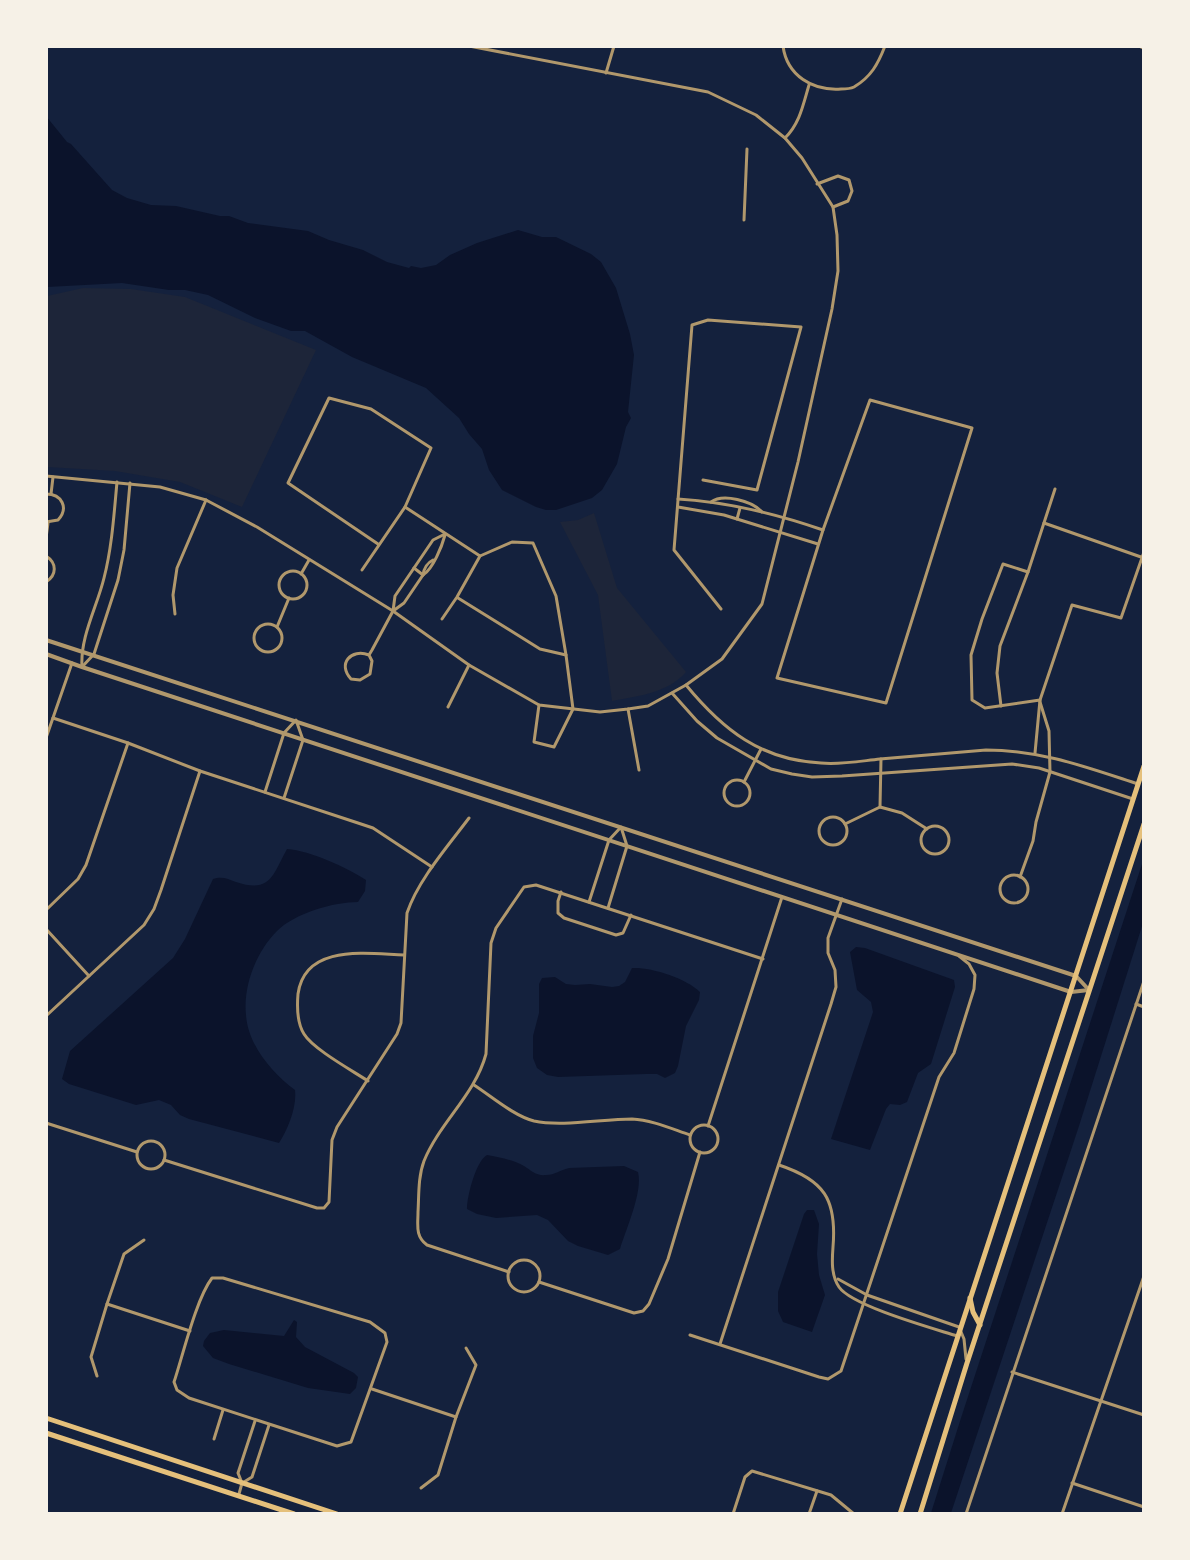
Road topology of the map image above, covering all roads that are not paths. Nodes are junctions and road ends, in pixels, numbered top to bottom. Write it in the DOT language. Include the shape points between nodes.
graph roads {
  1 [pos="470,46"];
  2 [pos="614,46"];
  3 [pos="783,46"];
  4 [pos="885,46"];
  5 [pos="606,73"];
  6 [pos="809,85"];
  7 [pos="785,138"];
  8 [pos="747,150"];
  9 [pos="817,184"];
  10 [pos="833,207"];
  11 [pos="744,220"];
  12 [pos="46,476"];
  13 [pos="53,477"];
  14 [pos="703,480"];
  15 [pos="117,482"];
  16 [pos="130,483"];
  17 [pos="1055,489"];
  18 [pos="49,494"];
  19 [pos="678,499"];
  20 [pos="206,500"];
  21 [pos="711,502"];
  22 [pos="678,506"];
  23 [pos="405,507"];
  24 [pos="740,508"];
  25 [pos="763,513"];
  26 [pos="737,519"];
  27 [pos="785,519"];
  28 [pos="47,522"];
  29 [pos="1044,523"];
  30 [pos="823,530"];
  31 [pos="782,531"];
  32 [pos="445,534"];
  33 [pos="46,538"];
  34 [pos="378,544"];
  35 [pos="818,544"];
  36 [pos="1143,554"];
  37 [pos="46,556"];
  38 [pos="480,556"];
  39 [pos="309,560"];
  40 [pos="414,568"];
  41 [pos="362,570"];
  42 [pos="1028,572"];
  43 [pos="301,574"];
  44 [pos="423,574"];
  45 [pos="46,582"];
  46 [pos="457,597"];
  47 [pos="289,598"];
  48 [pos="721,609"];
  49 [pos="393,612"];
  50 [pos="174,614"];
  51 [pos="442,619"];
  52 [pos="277,627"];
  53 [pos="46,640"];
  54 [pos="81,651"];
  55 [pos="46,654"];
  56 [pos="94,654"];
  57 [pos="369,655"];
  58 [pos="566,655"];
  59 [pos="72,663"];
  60 [pos="469,665"];
  61 [pos="82,667"];
  62 [pos="686,685"];
  63 [pos="672,693"];
  64 [pos="1040,700"];
  65 [pos="538,705"];
  66 [pos="1001,706"];
  67 [pos="448,707"];
  68 [pos="573,709"];
  69 [pos="628,709"];
  70 [pos="53,718"];
  71 [pos="296,720"];
  72 [pos="284,733"];
  73 [pos="46,738"];
  74 [pos="303,740"];
  75 [pos="128,743"];
  76 [pos="762,749"];
  77 [pos="1035,753"];
  78 [pos="1050,756"];
  79 [pos="881,759"];
  80 [pos="755,761"];
  81 [pos="1143,766"];
  82 [pos="639,770"];
  83 [pos="200,771"];
  84 [pos="881,772"];
  85 [pos="1050,772"];
  86 [pos="744,782"];
  87 [pos="1138,784"];
  88 [pos="266,792"];
  89 [pos="284,798"];
  90 [pos="1133,799"];
  91 [pos="880,807"];
  92 [pos="469,818"];
  93 [pos="845,824"];
  94 [pos="1143,824"];
  95 [pos="621,827"];
  96 [pos="927,829"];
  97 [pos="609,840"];
  98 [pos="627,846"];
  99 [pos="432,868"];
  100 [pos="1020,876"];
  101 [pos="561,892"];
  102 [pos="782,897"];
  103 [pos="842,899"];
  104 [pos="589,902"];
  105 [pos="608,908"];
  106 [pos="46,910"];
  107 [pos="631,915"];
  108 [pos="836,915"];
  109 [pos="46,929"];
  110 [pos="957,954"];
  111 [pos="404,955"];
  112 [pos="763,959"];
  113 [pos="89,976"];
  114 [pos="1076,976"];
  115 [pos="1143,981"];
  116 [pos="1089,990"];
  117 [pos="1071,992"];
  118 [pos="1136,1004"];
  119 [pos="1143,1007"];
  120 [pos="46,1016"];
  121 [pos="368,1081"];
  122 [pos="474,1085"];
  123 [pos="46,1123"];
  124 [pos="708,1126"];
  125 [pos="690,1135"];
  126 [pos="137,1152"];
  127 [pos="700,1152"];
  128 [pos="164,1160"];
  129 [pos="779,1165"];
  130 [pos="144,1240"];
  131 [pos="508,1272"];
  132 [pos="1143,1276"];
  133 [pos="836,1278"];
  134 [pos="539,1282"];
  135 [pos="867,1295"];
  136 [pos="970,1297"];
  137 [pos="107,1304"];
  138 [pos="864,1304"];
  139 [pos="980,1324"];
  140 [pos="959,1327"];
  141 [pos="190,1331"];
  142 [pos="690,1335"];
  143 [pos="957,1336"];
  144 [pos="720,1344"];
  145 [pos="466,1348"];
  146 [pos="967,1363"];
  147 [pos="1012,1372"];
  148 [pos="97,1376"];
  149 [pos="372,1389"];
  150 [pos="1100,1401"];
  151 [pos="223,1410"];
  152 [pos="1143,1415"];
  153 [pos="46,1418"];
  154 [pos="456,1418"];
  155 [pos="255,1420"];
  156 [pos="269,1425"];
  157 [pos="46,1433"];
  158 [pos="214,1439"];
  159 [pos="242,1483"];
  160 [pos="1072,1483"];
  161 [pos="421,1488"];
  162 [pos="817,1491"];
  163 [pos="238,1494"];
  164 [pos="1143,1507"];
  165 [pos="317,1510"];
  166 [pos="294,1514"];
  167 [pos="337,1514"];
  168 [pos="733,1514"];
  169 [pos="809,1514"];
  170 [pos="854,1514"];
  171 [pos="900,1514"];
  172 [pos="920,1514"];
  173 [pos="966,1514"];
  174 [pos="1062,1514"];
  1 -- 5 [label="street"];
  2 -- 5 [label="street"];
  3 -- 6 [label="street" via="788,64"];
  4 -- 6 [label="street" via="872,74 852,89"];
  5 -- 7 [label="street" via="708,92 756,115"];
  6 -- 7 [label="street" via="800,117"];
  7 -- 9 [label="street"];
  8 -- 11 [label="street"];
  9 -- 10 [label="street"];
  9 -- 10 [label="street" via="838,176 849,180 852,191 848,201"];
  10 -- 27 [label="street" via="838,271"];
  12 -- 13 [label="street"];
  13 -- 15 [label="street"];
  13 -- 18 [label="street"];
  14 -- 19 [label="street" via="757,490 801,327 708,320 692,326"];
  15 -- 16 [label="street"];
  15 -- 54 [label="street" via="106,567"];
  16 -- 20 [label="street"];
  16 -- 56 [label="street" via="118,580"];
  17 -- 29 [label="street"];
  18 -- 28 [label="street" via="63,502 63,512 58,520"];
  19 -- 21 [label="street"];
  19 -- 22 [label="street"];
  20 -- 39 [label="street"];
  20 -- 50 [label="street" via="177,568"];
  21 -- 24 [label="street"];
  21 -- 25 [label="street" via="727,498 755,506"];
  22 -- 26 [label="street"];
  22 -- 48 [label="street" via="674,550"];
  23 -- 32 [label="street"];
  23 -- 34 [label="street"];
  23 -- 34 [label="street" via="431,448 371,409 329,398 288,483"];
  24 -- 25 [label="street"];
  24 -- 26 [label="street"];
  25 -- 27 [label="street"];
  26 -- 31 [label="street"];
  27 -- 30 [label="street"];
  27 -- 31 [label="street"];
  28 -- 33 [label="street"];
  29 -- 36 [label="street"];
  29 -- 42 [label="street"];
  30 -- 35 [label="street"];
  30 -- 35 [label="street" via="870,400 972,428 886,703 777,678"];
  31 -- 35 [label="street"];
  31 -- 62 [label="street" via="762,604 722,659"];
  32 -- 38 [label="street"];
  32 -- 40 [label="street" via="433,540"];
  32 -- 44 [label="street" via="428,572"];
  34 -- 41 [label="street"];
  36 -- 64 [label="street" via="1121,618 1072,605"];
  37 -- 45 [label="street" via="55,570"];
  38 -- 46 [label="street"];
  38 -- 58 [label="street" via="512,542 533,543 556,596"];
  39 -- 43 [label="street"];
  39 -- 49 [label="street"];
  40 -- 44 [label="street"];
  40 -- 49 [label="street" via="395,596"];
  42 -- 66 [label="street" via="1000,646 997,673"];
  42 -- 66 [label="street" via="1003,564 971,655 972,700 984,708"];
  43 -- 47 [label="street" via="306,591 300,597"];
  43 -- 47 [label="street" via="288,573 281,578 280,591"];
  44 -- 49 [label="street" via="404,603"];
  46 -- 51 [label="street"];
  46 -- 58 [label="street" via="540,649"];
  47 -- 52 [label="street"];
  49 -- 57 [label="street"];
  49 -- 60 [label="street"];
  52 -- 52 [label="street" via="259,627 254,635 259,648 271,651 279,646 282,639"];
  53 -- 54 [label="street"];
  54 -- 56 [label="street"];
  54 -- 61 [label="street"];
  55 -- 59 [label="street"];
  56 -- 61 [label="street"];
  56 -- 71 [label="street"];
  57 -- 57 [label="street" via="370,674 364,679 351,679 345,669 348,658 358,652"];
  58 -- 68 [label="street"];
  59 -- 61 [label="street"];
  59 -- 70 [label="street"];
  60 -- 65 [label="street"];
  60 -- 67 [label="street"];
  61 -- 72 [label="street"];
  62 -- 63 [label="street"];
  62 -- 76 [label="street" via="725,727"];
  63 -- 69 [label="street" via="648,706"];
  63 -- 80 [label="street" via="697,722"];
  64 -- 66 [label="street"];
  64 -- 77 [label="street"];
  64 -- 78 [label="street" via="1049,731"];
  65 -- 68 [label="street"];
  65 -- 68 [label="street" via="534,742 554,747"];
  68 -- 69 [label="street"];
  69 -- 82 [label="street"];
  70 -- 73 [label="street"];
  70 -- 75 [label="street"];
  71 -- 72 [label="street"];
  71 -- 74 [label="street"];
  71 -- 95 [label="street"];
  72 -- 74 [label="street"];
  72 -- 88 [label="street"];
  74 -- 89 [label="street"];
  74 -- 97 [label="street"];
  75 -- 83 [label="street"];
  75 -- 106 [label="street" via="86,865 78,879"];
  76 -- 79 [label="street" via="789,759 822,764"];
  76 -- 80 [label="street"];
  77 -- 78 [label="street"];
  77 -- 79 [label="street" via="986,750"];
  78 -- 85 [label="street"];
  78 -- 87 [label="street"];
  79 -- 84 [label="street"];
  80 -- 84 [label="street" via="771,769 812,777"];
  80 -- 86 [label="street"];
  81 -- 87 [label="main road"];
  83 -- 88 [label="street"];
  83 -- 113 [label="street" via="154,909 134,936"];
  84 -- 85 [label="street" via="1012,764"];
  84 -- 91 [label="street"];
  85 -- 90 [label="street"];
  85 -- 100 [label="street" via="1034,841"];
  86 -- 86 [label="street" via="750,793 748,801 736,807 728,804 723,792 727,784 735,780"];
  87 -- 90 [label="main road"];
  88 -- 89 [label="street"];
  89 -- 99 [label="street" via="373,828"];
  90 -- 114 [label="main road"];
  91 -- 93 [label="street"];
  91 -- 96 [label="street" via="902,813"];
  92 -- 99 [label="street"];
  93 -- 93 [label="street" via="846,832 840,842 829,844 820,836 820,825 825,819 836,817"];
  94 -- 116 [label="main road"];
  95 -- 97 [label="street"];
  95 -- 98 [label="street"];
  95 -- 103 [label="street"];
  96 -- 96 [label="street" via="939,827 946,832 948,840 943,851 931,853 924,848 921,836"];
  97 -- 98 [label="street"];
  97 -- 104 [label="street"];
  98 -- 102 [label="street"];
  98 -- 105 [label="street"];
  99 -- 111 [label="street" via="407,913"];
  100 -- 100 [label="street" via="1028,886 1026,896 1019,902 1009,902 1002,896 1002,882 1010,876"];
  101 -- 104 [label="street"];
  101 -- 107 [label="street" via="558,913 564,918 616,935 623,933"];
  101 -- 122 [label="street" via="536,885 524,887 496,928 491,943 486,1054"];
  102 -- 108 [label="street"];
  102 -- 112 [label="street"];
  103 -- 108 [label="street"];
  103 -- 114 [label="street"];
  104 -- 105 [label="street"];
  105 -- 107 [label="street"];
  107 -- 112 [label="street"];
  108 -- 110 [label="street"];
  108 -- 129 [label="street" via="828,938 828,953 836,987"];
  109 -- 113 [label="street"];
  110 -- 117 [label="street"];
  110 -- 135 [label="street" via="975,975 974,989 954,1053 939,1077"];
  111 -- 121 [label="street" via="401,1023"];
  111 -- 121 [label="street" via="344,953 327,957 312,967 299,988 297,1004 304,1034"];
  112 -- 124 [label="street"];
  113 -- 120 [label="street"];
  114 -- 116 [label="street"];
  114 -- 117 [label="main road"];
  115 -- 118 [label="street"];
  116 -- 117 [label="street"];
  116 -- 139 [label="main road"];
  117 -- 136 [label="main road"];
  118 -- 119 [label="street"];
  118 -- 147 [label="street"];
  121 -- 128 [label="street" via="332,1140 328,1202 324,1208"];
  122 -- 125 [label="street" via="534,1121 633,1119"];
  122 -- 131 [label="street" via="424,1162 417,1231 427,1245"];
  123 -- 126 [label="street"];
  124 -- 125 [label="street" via="700,1126"];
  124 -- 127 [label="street" via="716,1132 717,1141 713,1149"];
  125 -- 127 [label="street" via="690,1143"];
  126 -- 128 [label="street" via="141,1166 149,1170 158,1168"];
  126 -- 128 [label="street" via="146,1142 155,1142 164,1151"];
  127 -- 134 [label="street" via="668,1259 643,1311 634,1313"];
  129 -- 133 [label="street" via="801,1173 829,1202"];
  129 -- 144 [label="street"];
  130 -- 137 [label="street" via="124,1254"];
  131 -- 134 [label="street" via="510,1283 517,1290 527,1292"];
  131 -- 134 [label="street" via="514,1264 529,1261 540,1272"];
  132 -- 150 [label="street"];
  133 -- 135 [label="street"];
  133 -- 138 [label="street" via="840,1288"];
  135 -- 138 [label="street"];
  135 -- 140 [label="street"];
  136 -- 139 [label="main road"];
  136 -- 140 [label="main road"];
  137 -- 141 [label="street"];
  137 -- 148 [label="street" via="91,1357"];
  138 -- 143 [label="street"];
  138 -- 144 [label="street" via="844,1365 828,1379"];
  139 -- 146 [label="main road"];
  140 -- 143 [label="main road"];
  140 -- 146 [label="street"];
  141 -- 149 [label="street" via="212,1278 370,1322 385,1333 387,1342"];
  141 -- 151 [label="street" via="174,1382 177,1390"];
  142 -- 144 [label="street"];
  143 -- 171 [label="main road"];
  145 -- 154 [label="street" via="476,1365"];
  146 -- 172 [label="main road"];
  147 -- 150 [label="street"];
  147 -- 173 [label="street"];
  149 -- 154 [label="street"];
  149 -- 156 [label="street" via="351,1442 337,1446"];
  150 -- 152 [label="street"];
  150 -- 160 [label="street"];
  151 -- 155 [label="street"];
  151 -- 158 [label="street"];
  153 -- 159 [label="main road"];
  154 -- 161 [label="street" via="438,1475"];
  155 -- 156 [label="street"];
  155 -- 159 [label="street" via="238,1473"];
  156 -- 159 [label="street" via="252,1477"];
  157 -- 163 [label="main road"];
  159 -- 163 [label="street"];
  159 -- 165 [label="main road"];
  160 -- 164 [label="street"];
  160 -- 174 [label="street"];
  162 -- 168 [label="street" via="752,1471 745,1477"];
  162 -- 169 [label="street"];
  162 -- 170 [label="street" via="831,1495"];
  163 -- 166 [label="main road"];
  165 -- 167 [label="main road"];
}
